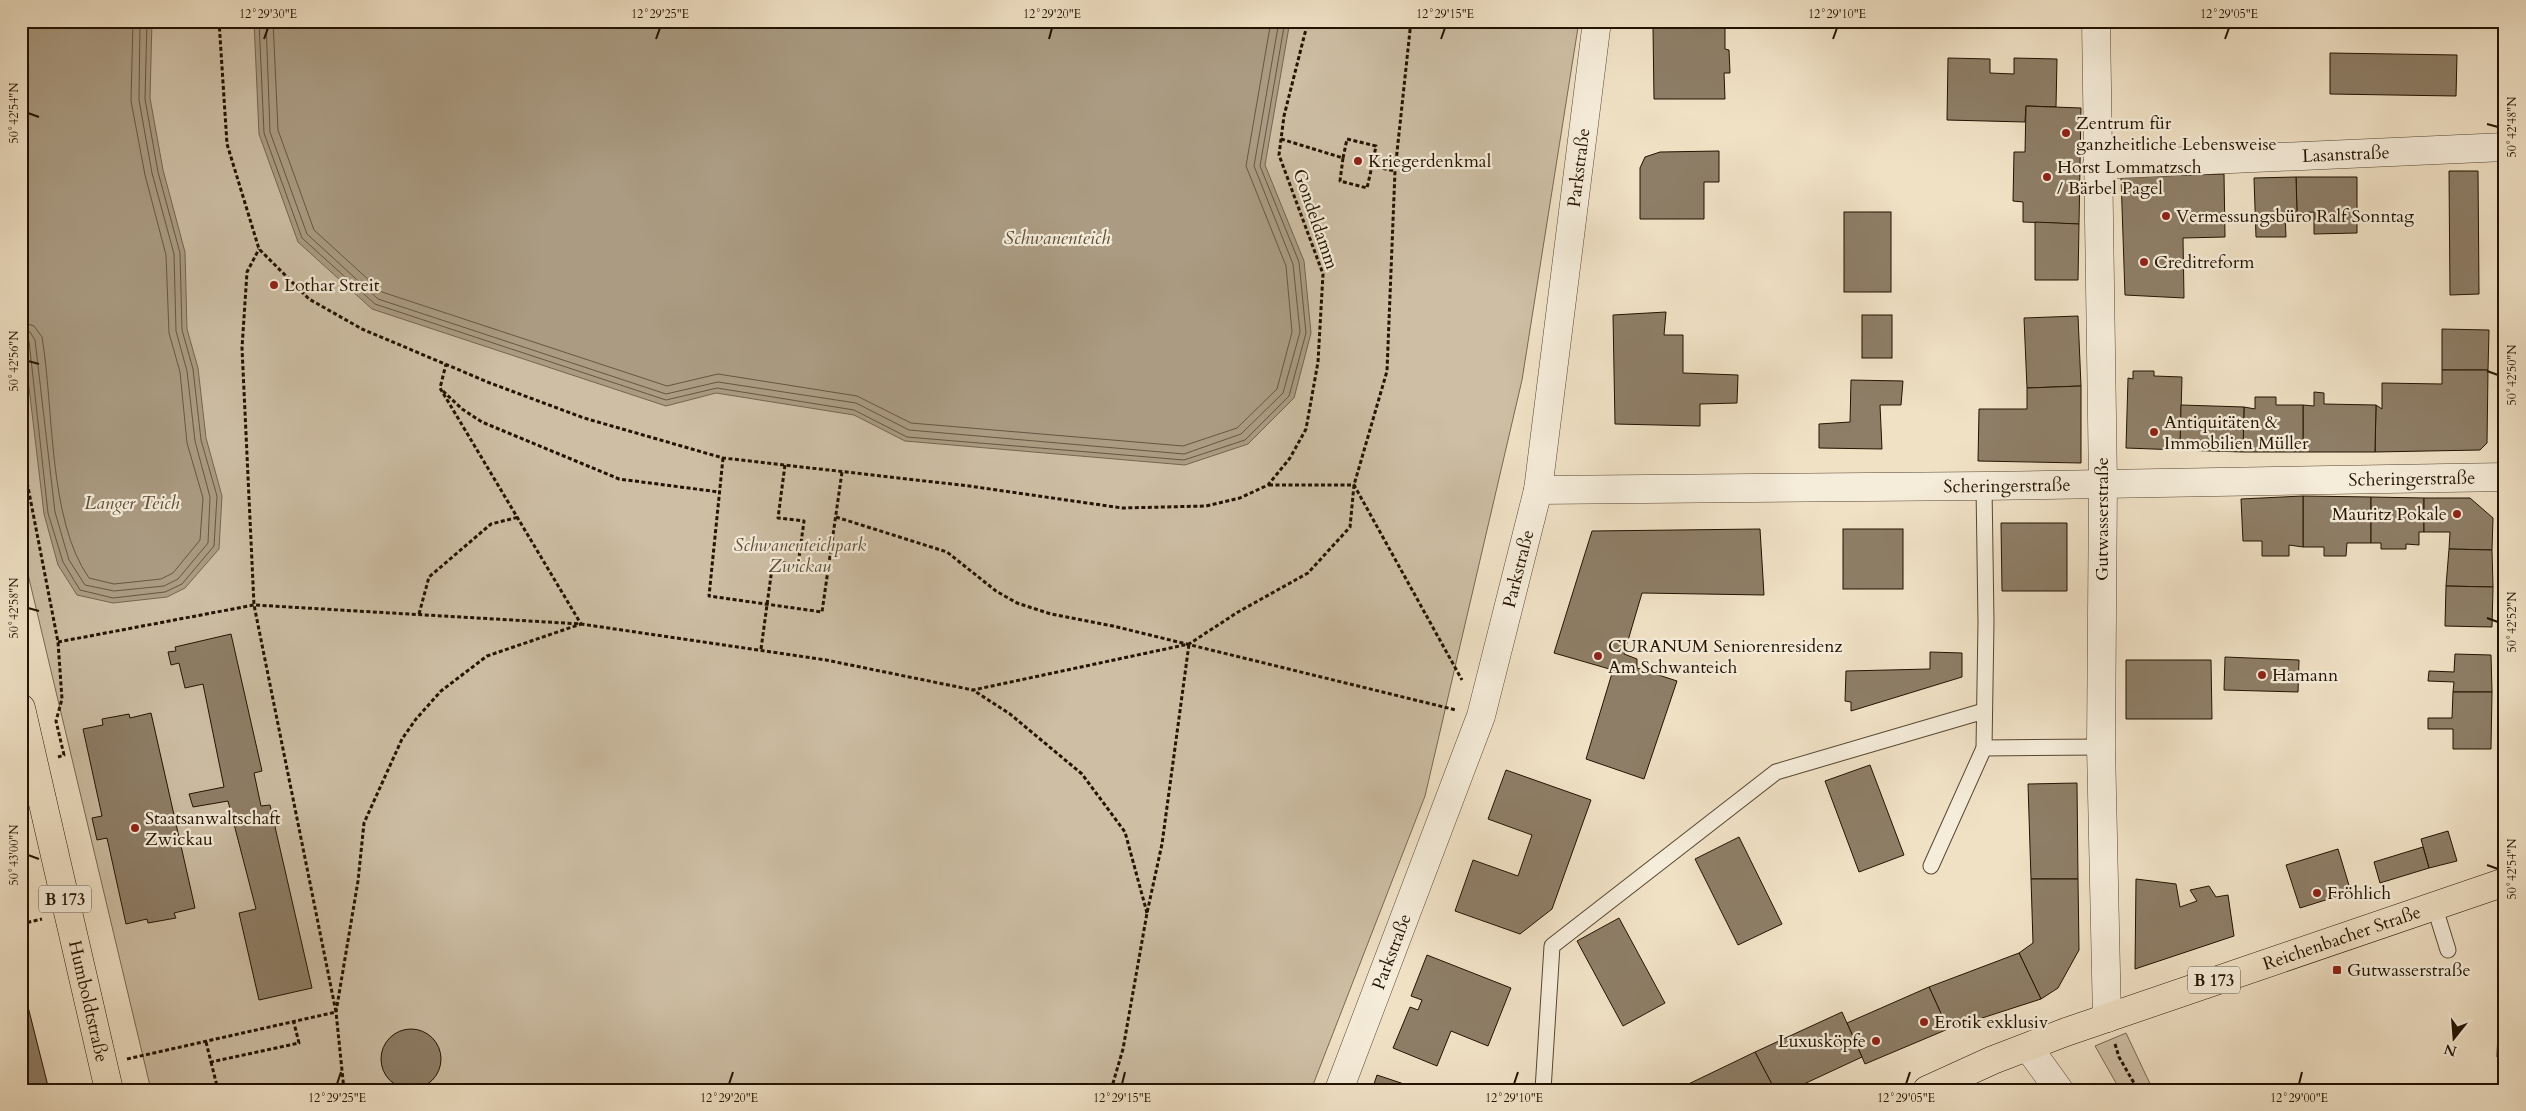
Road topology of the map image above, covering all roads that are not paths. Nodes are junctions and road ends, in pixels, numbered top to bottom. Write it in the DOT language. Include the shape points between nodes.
graph roads {
  1 [pos="1597,21"];
  2 [pos="2096,21"];
  3 [pos="2505,147"];
  4 [pos="2097,165"];
  5 [pos="2505,477"];
  6 [pos="2103,483"];
  7 [pos="1984,486"];
  8 [pos="1538,490"];
  9 [pos="21,708"];
  10 [pos="1984,711"];
  11 [pos="2101,747"];
  12 [pos="1984,748"];
  13 [pos="1931,866"];
  14 [pos="2505,882"];
  15 [pos="2434,905"];
  16 [pos="2448,950"];
  17 [pos="2107,1018"];
  18 [pos="2028,1047"];
  19 [pos="106,1077"];
  20 [pos="1340,1090"];
  21 [pos="1543,1090"];
  22 [pos="1928,1090"];
  23 [pos="2059,1090"];
  1 -- 8 [label="street, Parkstraße"];
  2 -- 4 [label="street, Gutwasserstraße"];
  3 -- 4 [label="street, Lasanstraße"];
  4 -- 6 [label="street, Gutwasserstraße"];
  5 -- 6 [label="street, Scheringerstraße"];
  6 -- 7 [label="street, Scheringerstraße"];
  6 -- 11 [label="street, Gutwasserstraße"];
  7 -- 8 [label="street, Scheringerstraße"];
  7 -- 10 [label="lane"];
  8 -- 20 [label="street, Parkstraße" via="1481,716"];
  9 -- 19 [label="main road, Humboldtstraße / B 173"];
  10 -- 12 [label="lane"];
  10 -- 21 [label="lane" via="1776,772 1552,946"];
  11 -- 12 [label="lane"];
  11 -- 17 [label="street, Gutwasserstraße"];
  12 -- 13 [label="lane"];
  14 -- 15 [label="main road, Reichenbacher Straße / B 173"];
  15 -- 16 [label="lane"];
  15 -- 17 [label="main road, Reichenbacher Straße / B 173"];
  17 -- 18 [label="main road, Reichenbacher Straße / B 173"];
  18 -- 22 [label="main road, Reichenbacher Straße / B 173"];
  18 -- 23 [label="street"];
}
